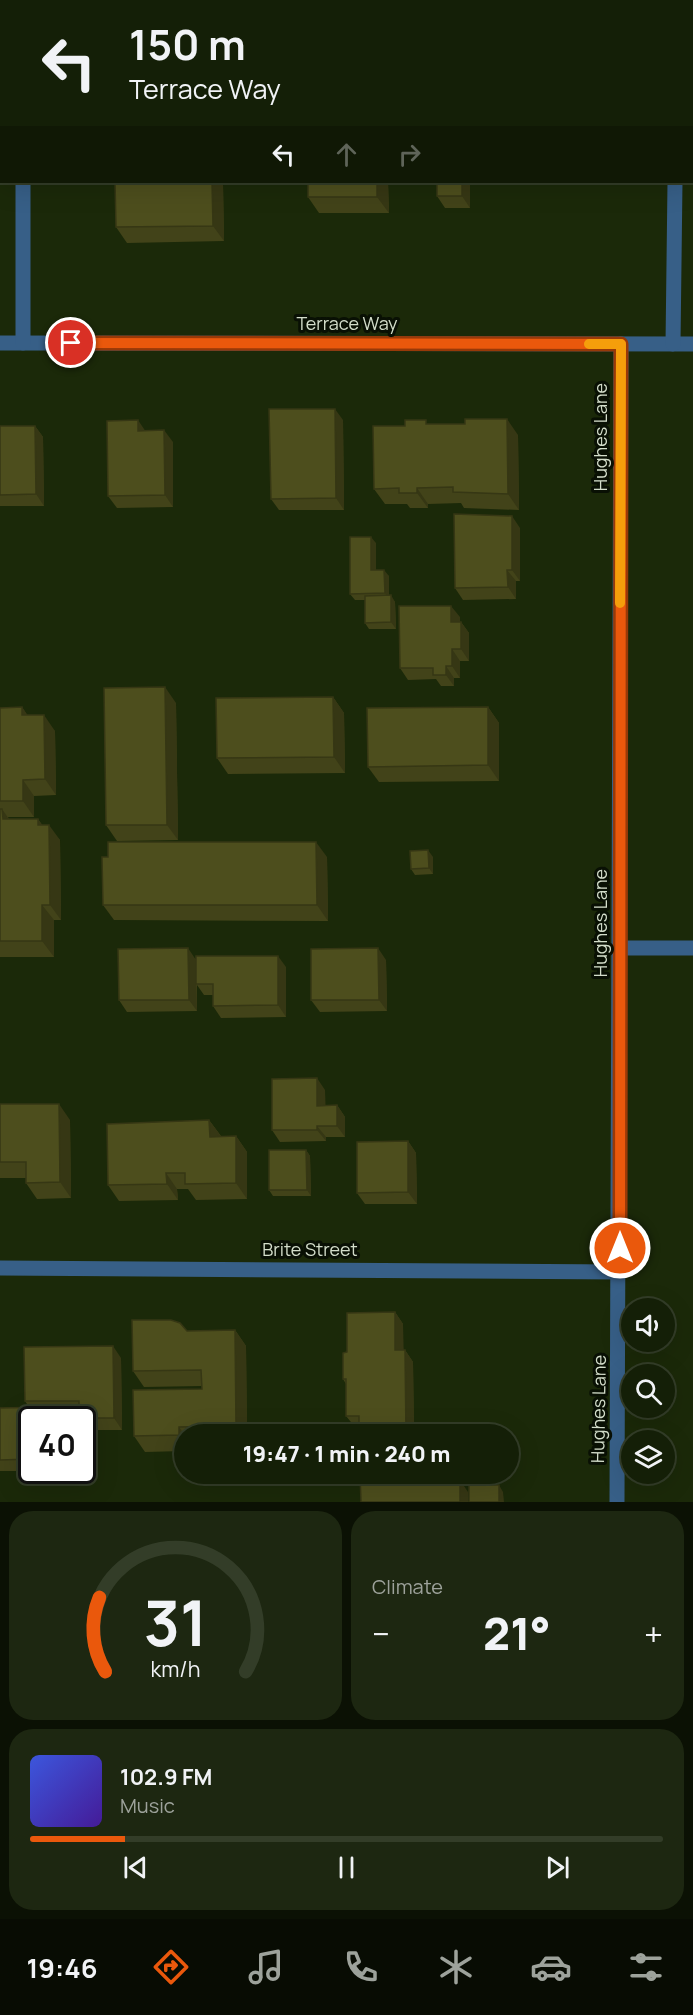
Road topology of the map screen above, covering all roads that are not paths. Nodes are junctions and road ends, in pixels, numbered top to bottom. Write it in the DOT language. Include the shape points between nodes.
graph roads {
  1 [pos="23,183"];
  2 [pos="675,183"];
  3 [pos="0,343"];
  4 [pos="23,343"];
  5 [pos="621,344"];
  6 [pos="674,344"];
  7 [pos="693,344"];
  8 [pos="620,948"];
  9 [pos="693,948"];
  10 [pos="0,1268"];
  11 [pos="620,1272"];
  12 [pos="617,1502"];
  1 -- 4 [label="street"];
  2 -- 6 [label="street"];
  3 -- 4 [label="street, Terrace Way"];
  4 -- 5 [label="street, Terrace Way"];
  5 -- 6 [label="street, Terrace Way"];
  5 -- 8 [label="street, Hughes Lane"];
  6 -- 7 [label="street, Terrace Way"];
  8 -- 9 [label="street"];
  8 -- 11 [label="street, Hughes Lane"];
  10 -- 11 [label="street, Brite Street"];
  11 -- 12 [label="street, Hughes Lane"];
}
